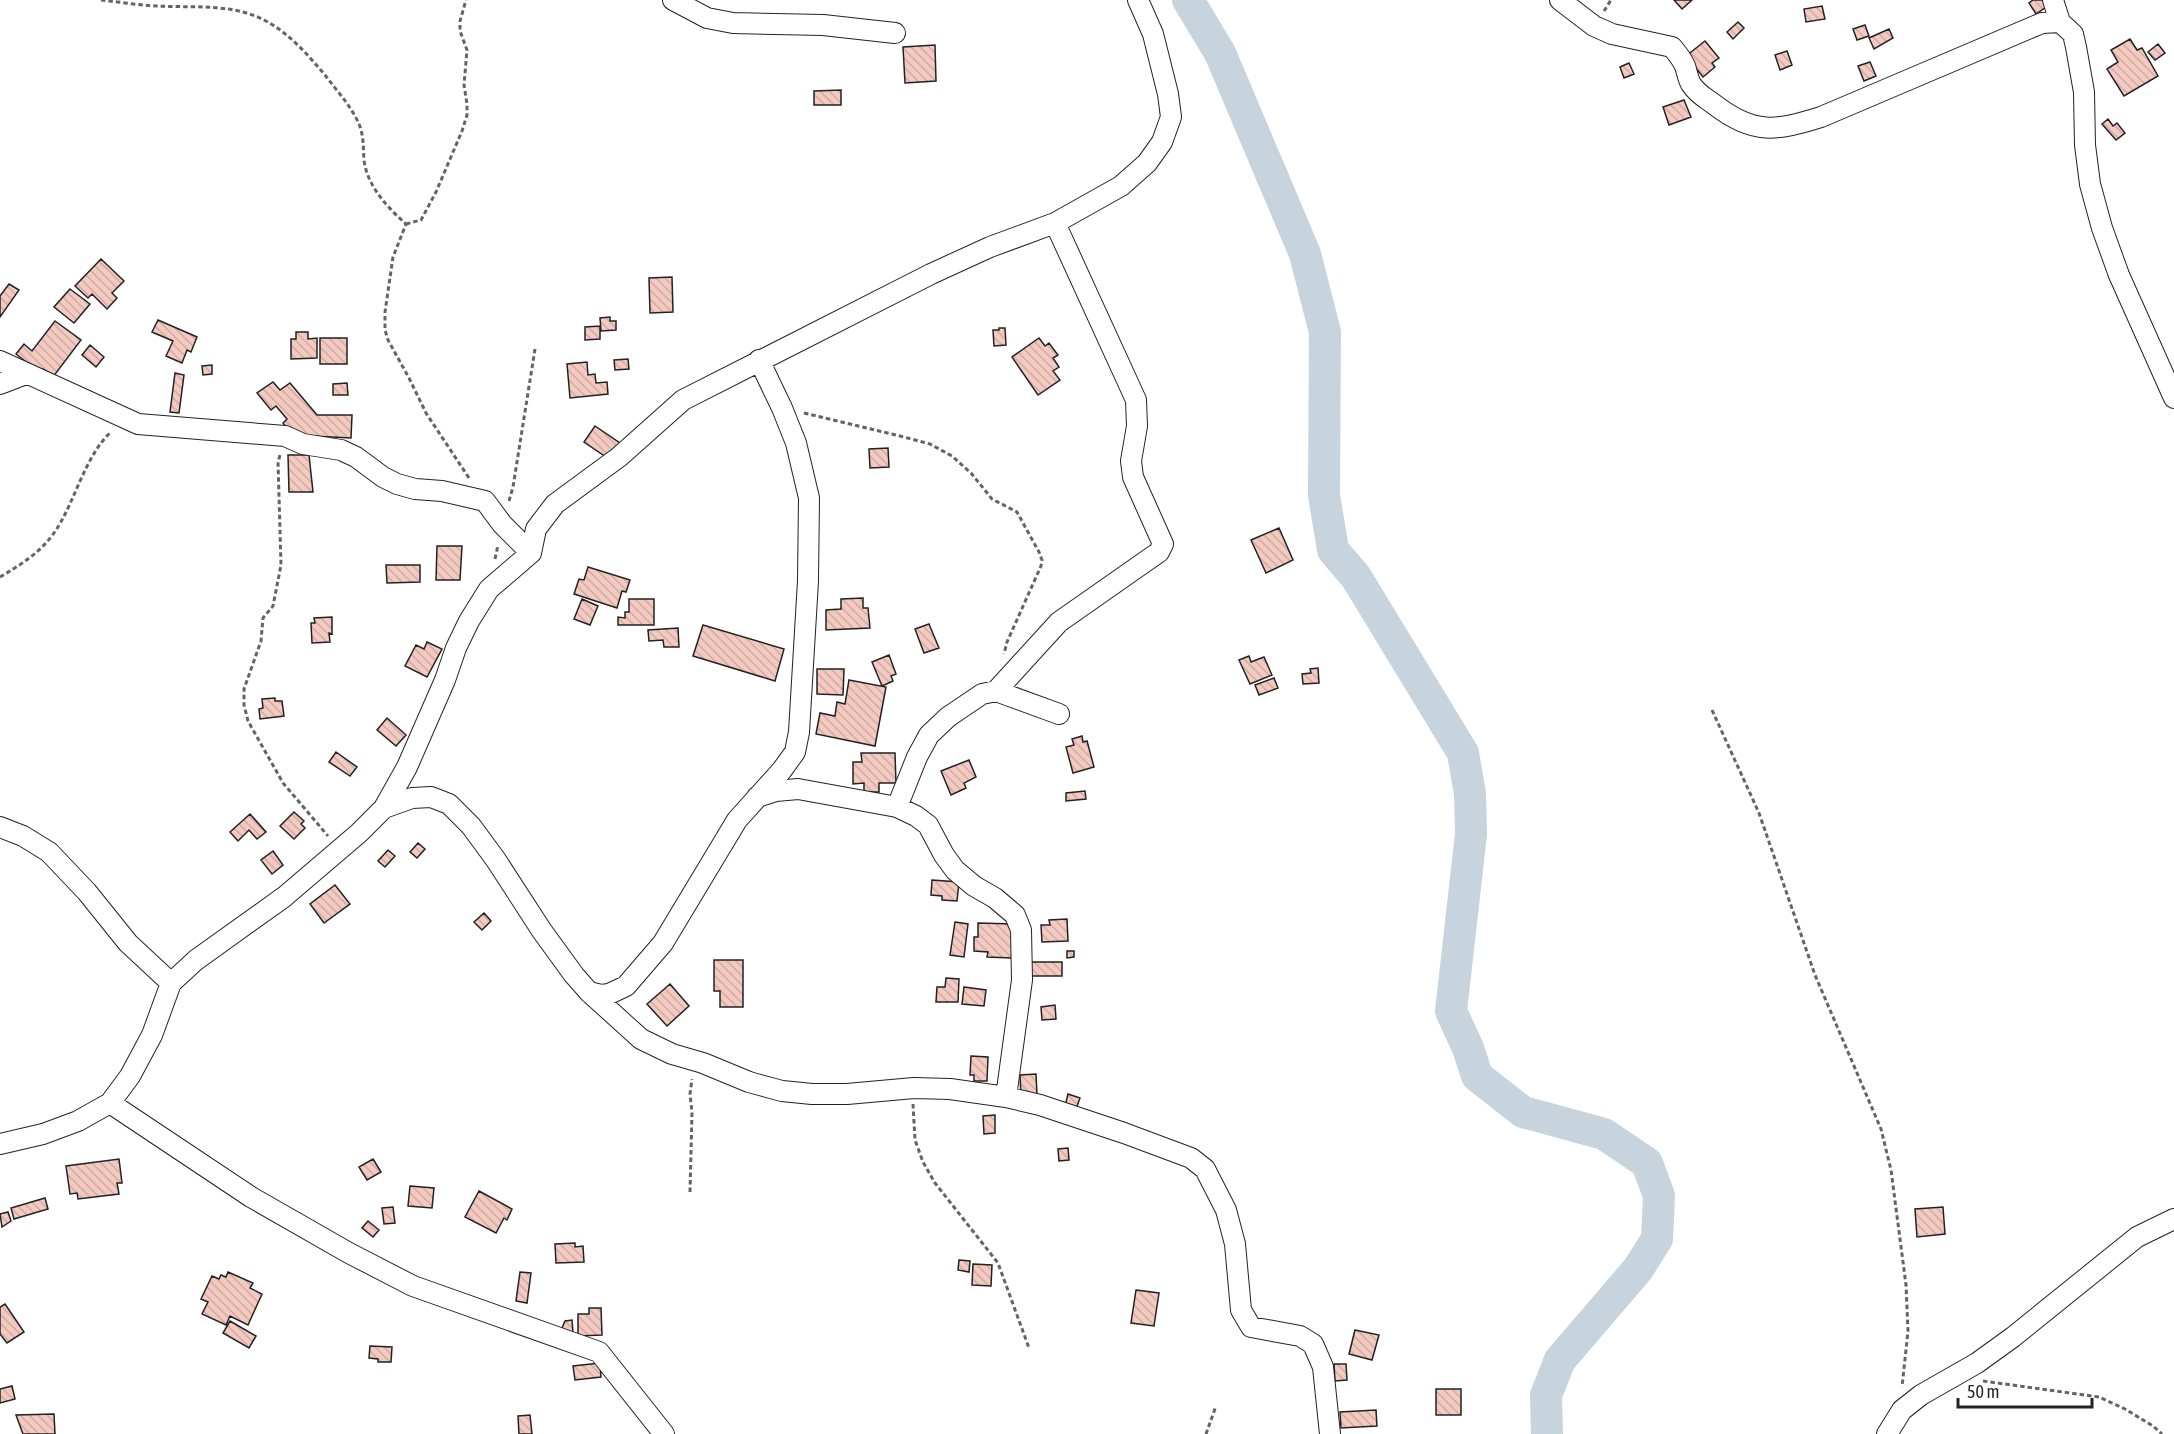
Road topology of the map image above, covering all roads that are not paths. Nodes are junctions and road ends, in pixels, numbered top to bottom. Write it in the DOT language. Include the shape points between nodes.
graph roads {
  1 [pos="673,0"];
  2 [pos="1138,0"];
  3 [pos="1560,0"];
  4 [pos="2060,8"];
  5 [pos="895,33"];
  6 [pos="1054,223"];
  7 [pos="759,360"];
  8 [pos="0,361"];
  9 [pos="26,374"];
  10 [pos="0,384"];
  11 [pos="2174,398"];
  12 [pos="531,554"];
  13 [pos="1001,687"];
  14 [pos="1059,714"];
  15 [pos="757,797"];
  16 [pos="897,807"];
  17 [pos="384,808"];
  18 [pos="0,827"];
  19 [pos="171,983"];
  20 [pos="589,992"];
  21 [pos="1006,1097"];
  22 [pos="111,1102"];
  23 [pos="0,1144"];
  24 [pos="2174,1219"];
  25 [pos="664,1434"];
  26 [pos="1330,1434"];
  27 [pos="1887,1434"];
  1 -- 5 [label="street" via="708,18 733,22 823,25"];
  2 -- 6 [label="street" via="1153,34 1168,94 1171,117 1162,142 1147,163 1121,186"];
  3 -- 4 [label="street" via="1594,26 1612,34 1671,47 1699,95 1742,123 1760,127 1786,126 1821,117 2043,23"];
  4 -- 11 [label="street" via="2076,47 2084,92 2090,184 2102,228"];
  6 -- 7 [label="street" via="931,274"];
  6 -- 13 [label="street" via="1136,400 1133,477 1163,544 1159,552 1059,622"];
  7 -- 12 [label="street" via="683,400 619,457 555,504 536,529"];
  7 -- 15 [label="street" via="796,443 808,498 808,581 795,752"];
  8 -- 9 [label="street"];
  9 -- 10 [label="street"];
  9 -- 12 [label="street" via="138,424 285,436 303,444 340,450 397,484 485,501"];
  12 -- 17 [label="street" via="489,589 469,621 407,767"];
  13 -- 14 [label="street"];
  13 -- 16 [label="street" via="982,694 929,735"];
  15 -- 16 [label="street" via="798,789"];
  15 -- 20 [label="street" via="736,820 673,927 648,961 618,991 601,995"];
  16 -- 21 [label="street" via="928,825 955,870 1009,909 1021,930 1022,980"];
  17 -- 19 [label="street" via="284,897 196,960"];
  17 -- 20 [label="street" via="412,798 431,797 449,804 471,826"];
  18 -- 19 [label="street" via="49,852 128,943"];
  19 -- 22 [label="street" via="152,1035"];
  20 -- 21 [label="street" via="641,1039 672,1054 782,1091 847,1094 914,1088"];
  21 -- 26 [label="street" via="1175,1151 1205,1169 1226,1210 1246,1321 1251,1327 1300,1336 1313,1344 1323,1367"];
  22 -- 23 [label="street" via="78,1121"];
  22 -- 25 [label="street" via="251,1197 381,1270 423,1290 599,1352"];
  24 -- 27 [label="street" via="2137,1236 2013,1337 1902,1410"];
}
